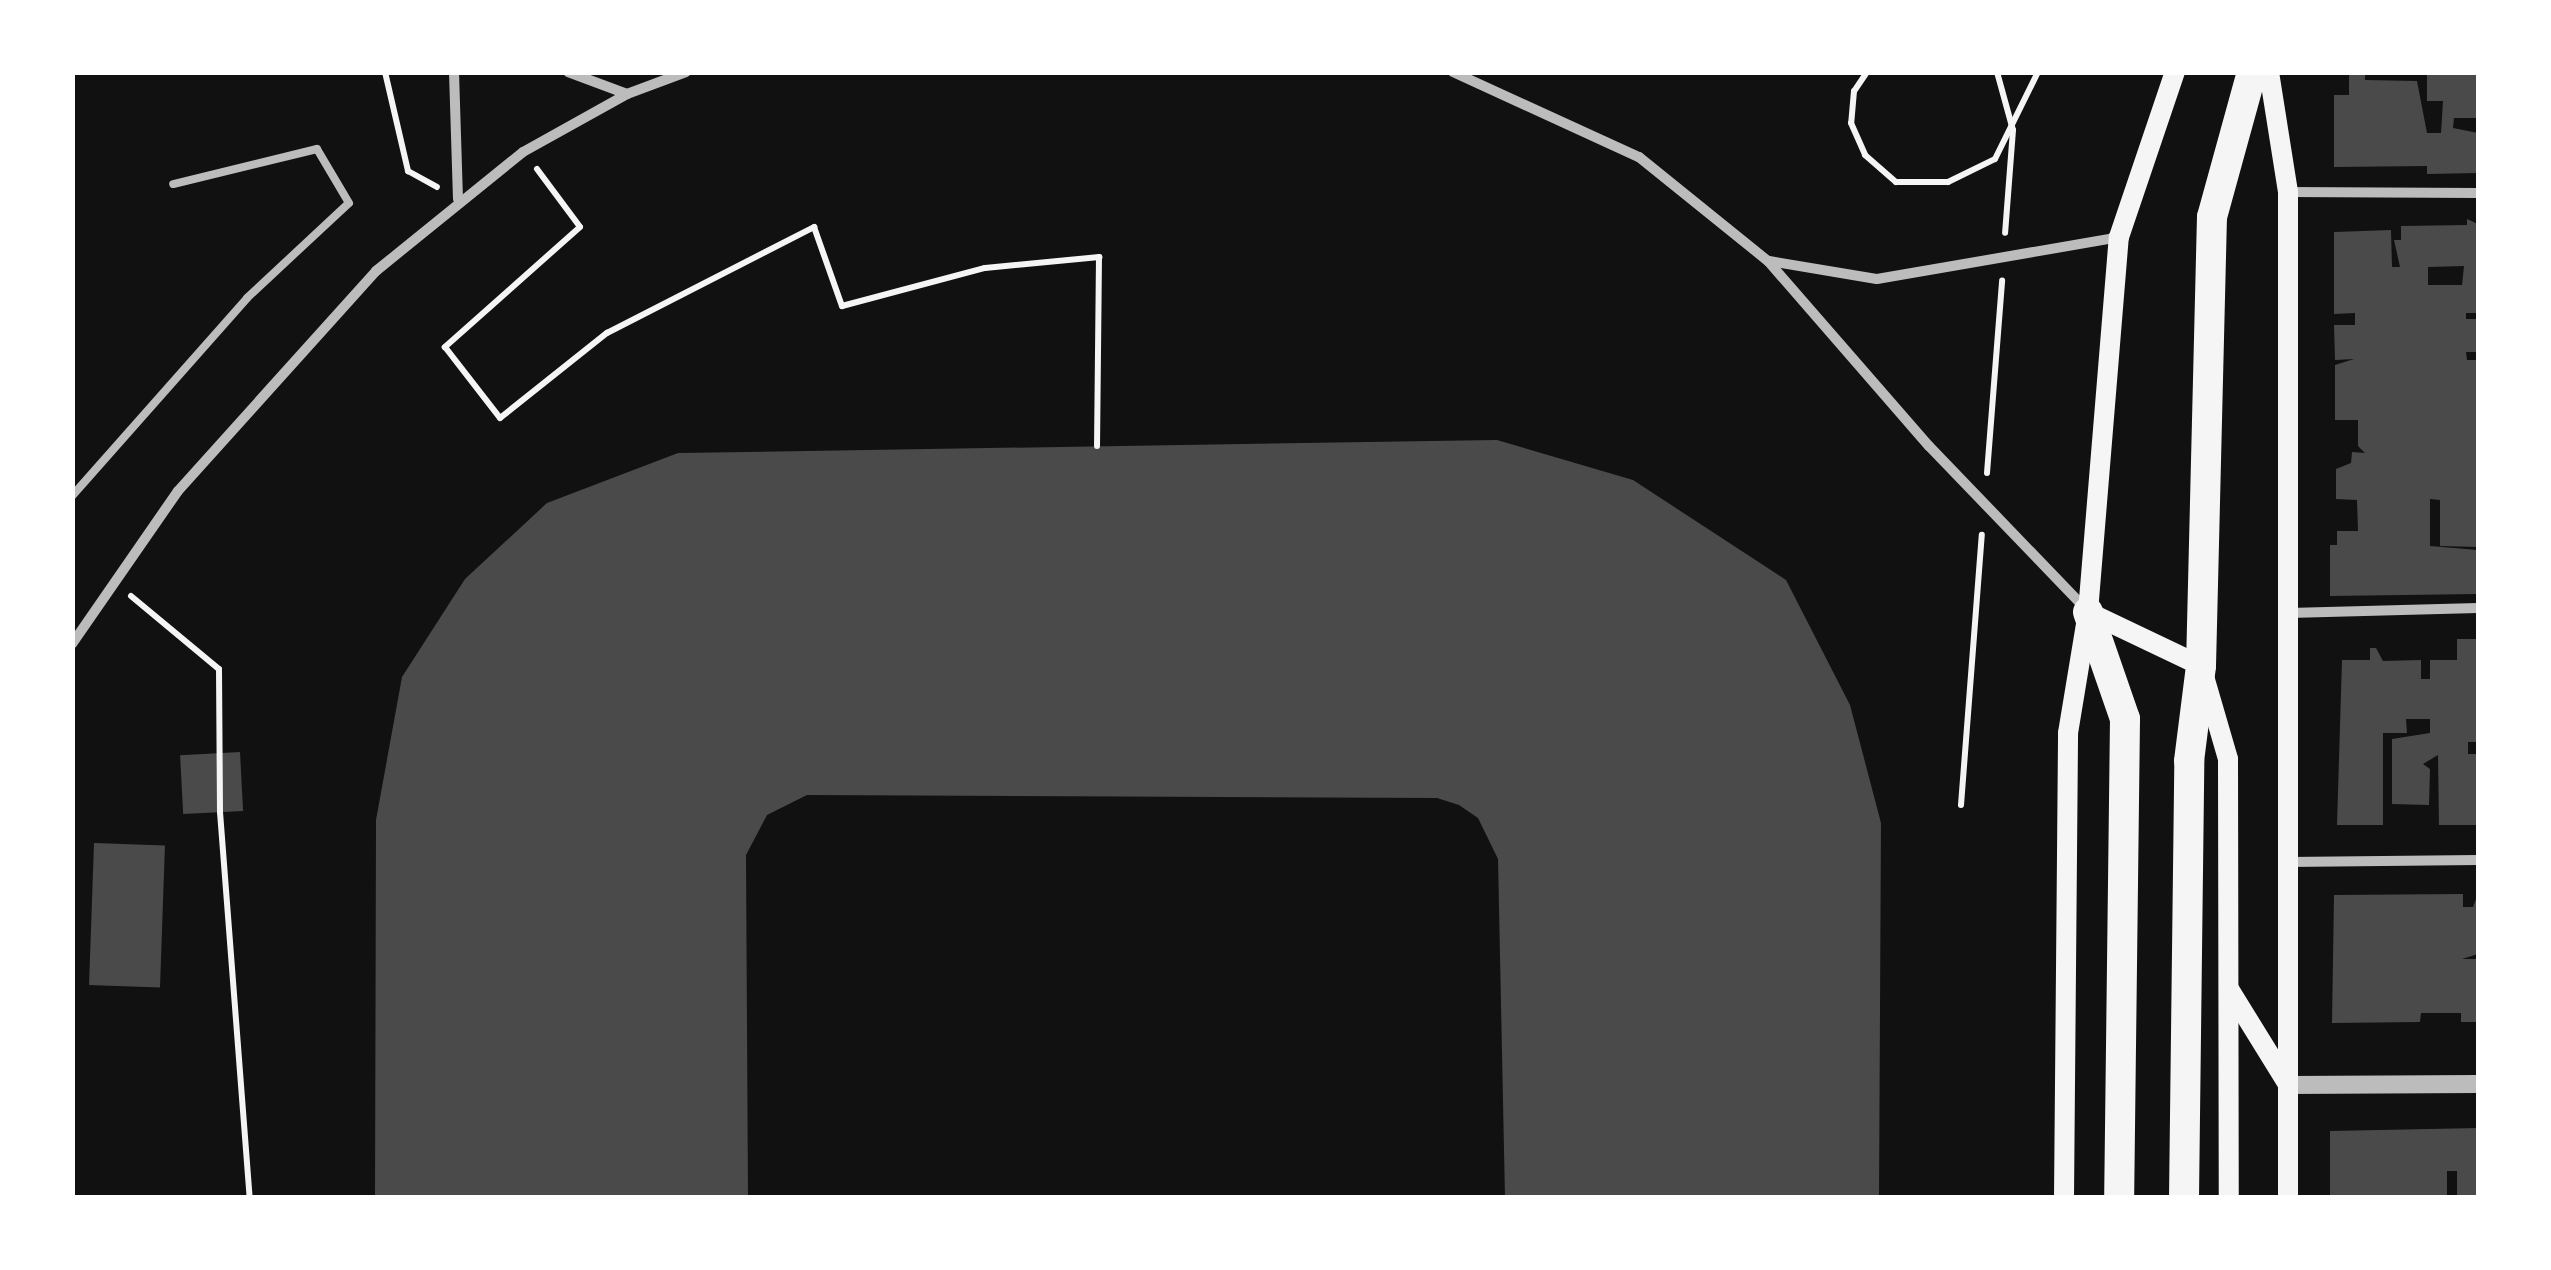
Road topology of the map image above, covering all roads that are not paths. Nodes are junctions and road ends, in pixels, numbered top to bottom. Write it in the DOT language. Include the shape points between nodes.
graph roads {
  1 [pos="454,72"];
  2 [pos="568,72"];
  3 [pos="686,72"];
  4 [pos="1453,72"];
  5 [pos="2175,72"];
  6 [pos="2252,72"];
  7 [pos="2269,72"];
  8 [pos="628,94"];
  9 [pos="173,184"];
  10 [pos="2288,192"];
  11 [pos="2478,193"];
  12 [pos="458,199"];
  13 [pos="2119,237"];
  14 [pos="1768,261"];
  15 [pos="72,496"];
  16 [pos="2478,608"];
  17 [pos="2088,612"];
  18 [pos="2288,613"];
  19 [pos="72,644"];
  20 [pos="2201,666"];
  21 [pos="2478,860"];
  22 [pos="2288,862"];
  23 [pos="2229,989"];
  24 [pos="2478,1084"];
  25 [pos="2288,1085"];
  26 [pos="2064,1198"];
  27 [pos="2119,1198"];
  28 [pos="2184,1198"];
  29 [pos="2229,1198"];
  30 [pos="2288,1198"];
  1 -- 12 [label="street"];
  2 -- 8 [label="street"];
  3 -- 8 [label="street"];
  4 -- 14 [label="street" via="1639,158"];
  5 -- 13 [label="main road"];
  6 -- 20 [label="highway" via="2212,217"];
  7 -- 10 [label="main road"];
  8 -- 12 [label="street" via="523,152"];
  9 -- 15 [label="lane" via="317,150 349,203 246,298"];
  10 -- 11 [label="street"];
  10 -- 18 [label="main road"];
  12 -- 19 [label="street" via="376,271 178,491"];
  13 -- 14 [label="street" via="1877,280"];
  13 -- 17 [label="main road"];
  14 -- 17 [label="street"];
  16 -- 18 [label="street"];
  17 -- 20 [label="main road"];
  17 -- 26 [label="main road" via="2068,733"];
  17 -- 27 [label="highway" via="2125,719"];
  18 -- 22 [label="main road"];
  20 -- 23 [label="main road" via="2228,759"];
  20 -- 28 [label="highway" via="2188,760"];
  21 -- 22 [label="street"];
  22 -- 25 [label="main road"];
  23 -- 25 [label="main road"];
  23 -- 29 [label="main road"];
  24 -- 25 [label="street"];
  25 -- 30 [label="main road"];
}
